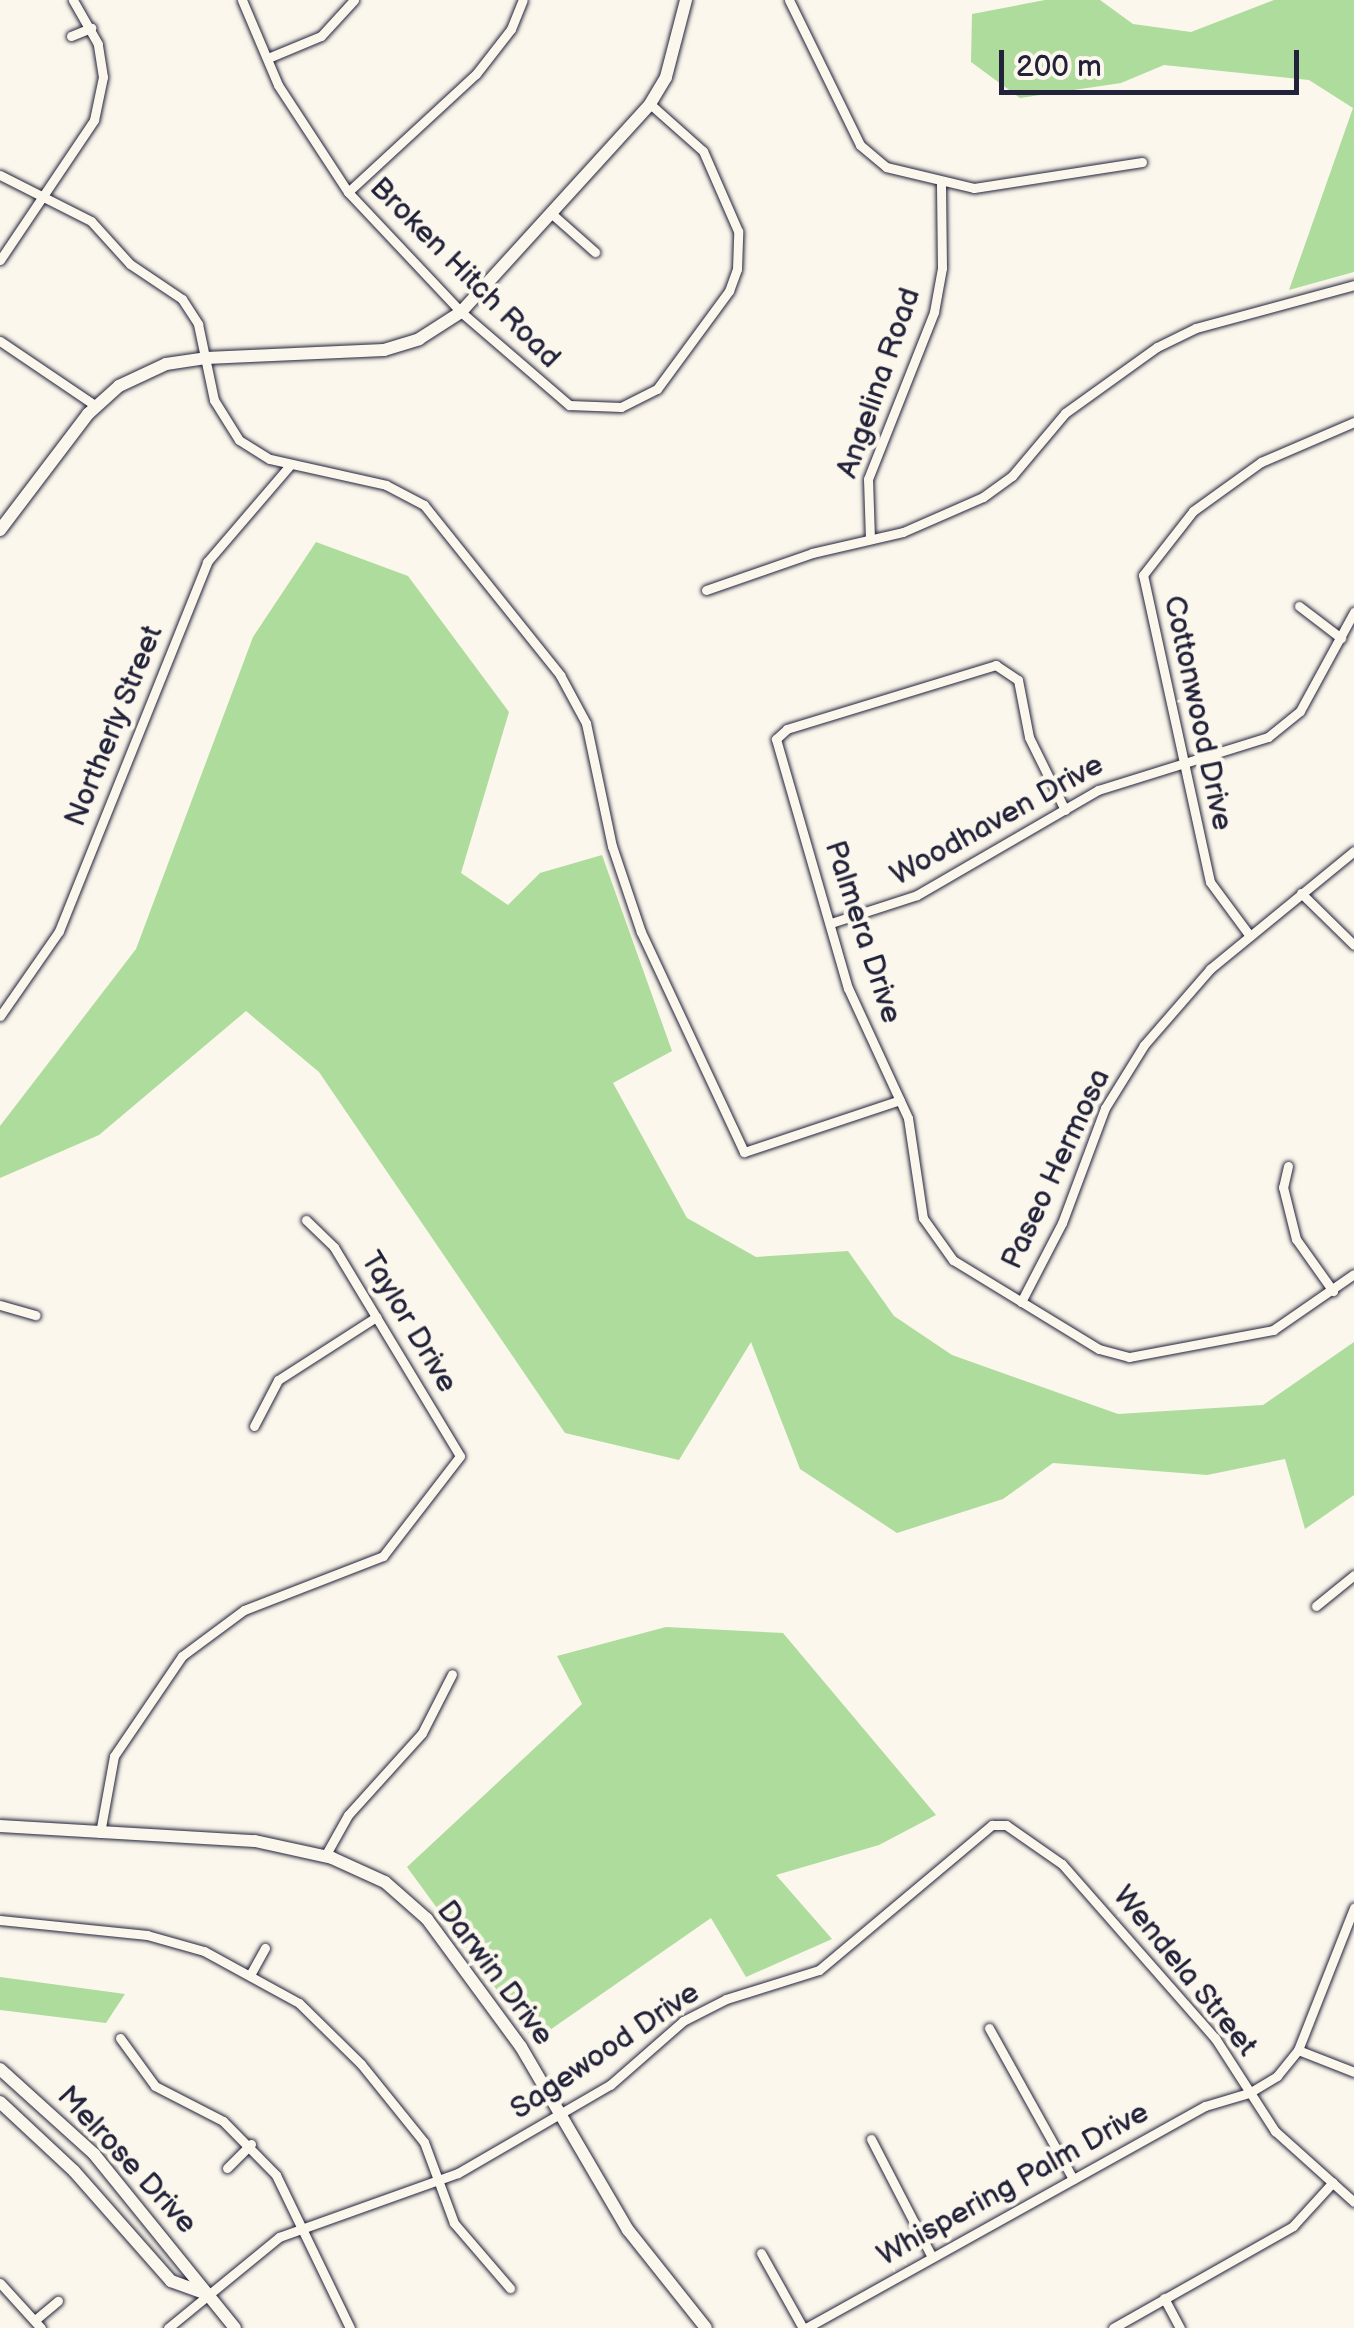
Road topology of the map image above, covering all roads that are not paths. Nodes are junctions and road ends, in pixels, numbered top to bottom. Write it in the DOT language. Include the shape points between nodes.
graph roads {
  1 [pos="73,0"];
  2 [pos="242,0"];
  3 [pos="354,0"];
  4 [pos="522,0"];
  5 [pos="789,0"];
  6 [pos="686,5"];
  7 [pos="90,28"];
  8 [pos="71,36"];
  9 [pos="268,58"];
  10 [pos="650,104"];
  11 [pos="1142,162"];
  12 [pos="0,175"];
  13 [pos="940,182"];
  14 [pos="348,192"];
  15 [pos="44,196"];
  16 [pos="551,213"];
  17 [pos="595,252"];
  18 [pos="0,260"];
  19 [pos="1354,284"];
  20 [pos="460,312"];
  21 [pos="0,341"];
  22 [pos="206,358"];
  23 [pos="96,406"];
  24 [pos="1354,422"];
  25 [pos="290,466"];
  26 [pos="0,530"];
  27 [pos="870,539"];
  28 [pos="706,590"];
  29 [pos="1299,606"];
  30 [pos="1354,612"];
  31 [pos="1340,638"];
  32 [pos="1182,761"];
  33 [pos="1065,810"];
  34 [pos="1354,851"];
  35 [pos="1301,893"];
  36 [pos="831,924"];
  37 [pos="1250,936"];
  38 [pos="1354,944"];
  39 [pos="0,1016"];
  40 [pos="900,1100"];
  41 [pos="1288,1166"];
  42 [pos="306,1220"];
  43 [pos="1354,1274"];
  44 [pos="1332,1291"];
  45 [pos="1021,1302"];
  46 [pos="0,1305"];
  47 [pos="36,1315"];
  48 [pos="376,1317"];
  49 [pos="254,1426"];
  50 [pos="1354,1575"];
  51 [pos="1316,1606"];
  52 [pos="452,1674"];
  53 [pos="1006,1825"];
  54 [pos="0,1826"];
  55 [pos="100,1833"];
  56 [pos="325,1856"];
  57 [pos="1354,1908"];
  58 [pos="0,1920"];
  59 [pos="265,1948"];
  60 [pos="250,1975"];
  61 [pos="989,2028"];
  62 [pos="120,2038"];
  63 [pos="1298,2050"];
  64 [pos="0,2069"];
  65 [pos="1354,2072"];
  66 [pos="1249,2093"];
  67 [pos="0,2102"];
  68 [pos="565,2115"];
  69 [pos="872,2139"];
  70 [pos="250,2144"];
  71 [pos="227,2168"];
  72 [pos="1074,2179"];
  73 [pos="440,2180"];
  74 [pos="1333,2182"];
  75 [pos="1354,2202"];
  76 [pos="302,2225"];
  77 [pos="761,2253"];
  78 [pos="932,2257"];
  79 [pos="0,2283"];
  80 [pos="510,2288"];
  81 [pos="206,2294"];
  82 [pos="1164,2298"];
  83 [pos="58,2301"];
  84 [pos="38,2324"];
  85 [pos="168,2328"];
  86 [pos="235,2328"];
  87 [pos="350,2328"];
  88 [pos="706,2328"];
  89 [pos="804,2328"];
  90 [pos="1113,2328"];
  91 [pos="1180,2328"];
  1 -- 7 [label="street"];
  2 -- 9 [label="street, Broken Hitch Road"];
  3 -- 9 [label="street" via="320,36"];
  4 -- 14 [label="street" via="510,29 456,96"];
  5 -- 13 [label="street" via="860,145 886,168"];
  6 -- 10 [label="street" via="666,77"];
  7 -- 8 [label="street"];
  7 -- 15 [label="street" via="103,77 94,120"];
  9 -- 14 [label="street, Broken Hitch Road" via="305,132"];
  10 -- 16 [label="street"];
  10 -- 20 [label="street, Broken Hitch Road" via="704,152 738,231 730,291 670,375 620,407 570,404"];
  11 -- 13 [label="street" via="974,188"];
  12 -- 15 [label="street"];
  13 -- 27 [label="street, Angelina Road" via="942,268 934,312 868,479"];
  14 -- 20 [label="street, Broken Hitch Road"];
  15 -- 18 [label="street"];
  15 -- 22 [label="street" via="91,221 130,264 182,299 198,324"];
  16 -- 17 [label="street"];
  16 -- 20 [label="street"];
  19 -- 27 [label="street" via="1196,328 1157,347 1065,413 1012,476 983,497"];
  20 -- 22 [label="street" via="419,339 384,350"];
  21 -- 23 [label="street"];
  22 -- 23 [label="street" via="166,364 119,386"];
  22 -- 25 [label="street" via="214,400 239,440"];
  23 -- 26 [label="street"];
  24 -- 32 [label="street, Cottonwood Drive" via="1261,462 1193,512 1145,565"];
  25 -- 39 [label="street, Northerly Street" via="207,562 59,932"];
  25 -- 40 [label="street" via="386,485 444,524 560,674 586,723 612,846 640,932 744,1152"];
  27 -- 28 [label="street"];
  29 -- 31 [label="street"];
  30 -- 31 [label="street, Woodhaven Drive"];
  31 -- 32 [label="street, Woodhaven Drive" via="1300,711 1268,737"];
  32 -- 33 [label="street, Woodhaven Drive" via="1114,784"];
  32 -- 37 [label="street, Cottonwood Drive" via="1210,882"];
  33 -- 36 [label="street, Woodhaven Drive" via="918,896"];
  33 -- 36 [label="street, Palmera Drive" via="1042,772 1018,680 996,665 786,728 774,750"];
  34 -- 35 [label="street, Paseo Hermosa"];
  35 -- 37 [label="street, Paseo Hermosa"];
  35 -- 38 [label="street"];
  36 -- 40 [label="street, Palmera Drive" via="848,988"];
  37 -- 45 [label="street, Paseo Hermosa" via="1144,1044 1105,1108 1062,1223"];
  40 -- 45 [label="street, Palmera Drive" via="922,1218 953,1260"];
  41 -- 44 [label="street" via="1283,1187 1296,1239"];
  42 -- 48 [label="street, Taylor Drive" via="334,1247"];
  43 -- 44 [label="street, Palmera Drive"];
  44 -- 45 [label="street, Palmera Drive" via="1273,1330 1145,1358 1099,1349"];
  46 -- 47 [label="street"];
  48 -- 49 [label="street" via="278,1380"];
  48 -- 55 [label="street, Taylor Drive" via="460,1456 383,1556 244,1610 182,1656 114,1756"];
  50 -- 51 [label="street"];
  52 -- 56 [label="street" via="422,1733 348,1815"];
  53 -- 66 [label="street, Wendela Street" via="1062,1864 1116,1922 1215,2038"];
  53 -- 68 [label="street, Sagewood Drive" via="992,1825 818,1970 726,1999 683,2021"];
  54 -- 55 [label="street, Darwin Drive"];
  55 -- 56 [label="street, Darwin Drive" via="238,1839"];
  56 -- 68 [label="street, Darwin Drive" via="385,1882 428,1919"];
  57 -- 63 [label="street"];
  58 -- 60 [label="street" via="147,1935"];
  59 -- 60 [label="street"];
  60 -- 73 [label="street" via="300,2003 361,2064 424,2142"];
  61 -- 72 [label="street"];
  62 -- 70 [label="street" via="156,2086"];
  63 -- 65 [label="street"];
  63 -- 66 [label="street" via="1277,2076"];
  64 -- 81 [label="street, Melrose Drive" via="94,2154 188,2262"];
  66 -- 72 [label="street, Whispering Palm Drive" via="1205,2106"];
  66 -- 74 [label="street, Wendela Street" via="1276,2132"];
  67 -- 81 [label="street, Melrose Drive" via="74,2171 171,2280"];
  68 -- 73 [label="street, Sagewood Drive"];
  68 -- 88 [label="street, Darwin Drive" via="628,2230"];
  69 -- 78 [label="street"];
  70 -- 71 [label="street"];
  70 -- 76 [label="street"];
  72 -- 78 [label="street, Whispering Palm Drive"];
  73 -- 76 [label="street, Sagewood Drive"];
  73 -- 80 [label="street" via="454,2223"];
  74 -- 75 [label="street, Wendela Street"];
  74 -- 82 [label="street" via="1293,2226"];
  76 -- 81 [label="street, Sagewood Drive"];
  76 -- 87 [label="street"];
  77 -- 89 [label="street"];
  78 -- 89 [label="street, Whispering Palm Drive"];
  79 -- 84 [label="street"];
  81 -- 85 [label="street, Sagewood Drive"];
  81 -- 86 [label="street, Melrose Drive"];
  82 -- 90 [label="street"];
  82 -- 91 [label="street"];
  83 -- 84 [label="street"];
}
